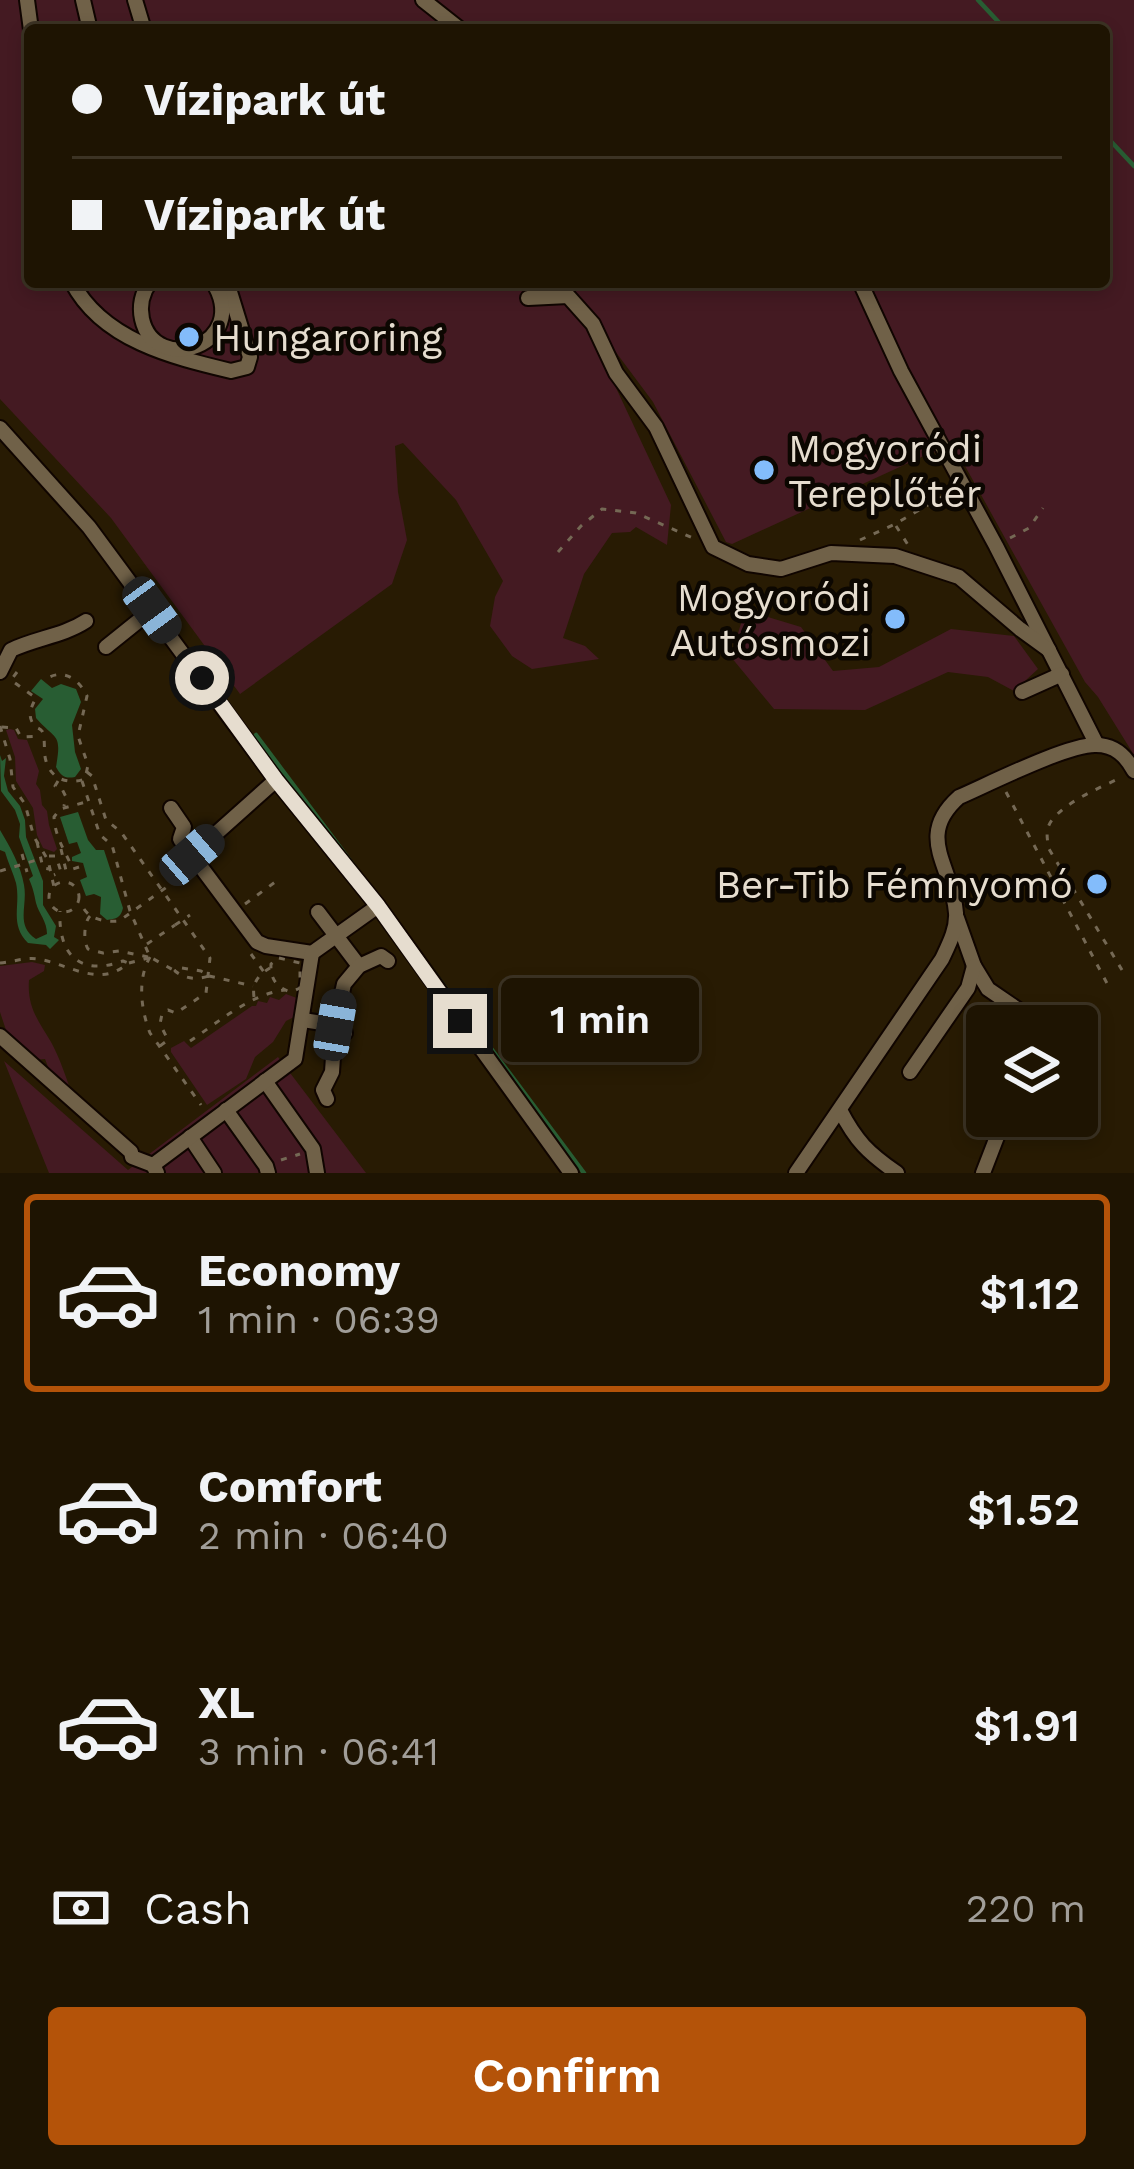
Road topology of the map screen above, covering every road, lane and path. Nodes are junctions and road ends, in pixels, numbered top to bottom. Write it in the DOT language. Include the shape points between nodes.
graph roads {
  1 [pos="423,0"];
  2 [pos="453,24"];
  3 [pos="76,288"];
  4 [pos="146,288"];
  5 [pos="216,288"];
  6 [pos="229,288"];
  7 [pos="863,288"];
  8 [pos="528,298"];
  9 [pos="0,428"];
  10 [pos="966,490"];
  11 [pos="1043,508"];
  12 [pos="895,524"];
  13 [pos="996,546"];
  14 [pos="713,547"];
  15 [pos="559,552"];
  16 [pos="831,553"];
  17 [pos="922,565"];
  18 [pos="152,610"];
  19 [pos="86,621"];
  20 [pos="106,647"];
  21 [pos="1049,650"];
  22 [pos="1062,674"];
  23 [pos="11,676"];
  24 [pos="46,679"];
  25 [pos="1022,692"];
  26 [pos="0,727"];
  27 [pos="1,735"];
  28 [pos="43,735"];
  29 [pos="1097,745"];
  30 [pos="1134,771"];
  31 [pos="87,772"];
  32 [pos="58,778"];
  33 [pos="276,780"];
  34 [pos="1000,780"];
  35 [pos="82,781"];
  36 [pos="88,801"];
  37 [pos="63,808"];
  38 [pos="171,808"];
  39 [pos="61,847"];
  40 [pos="22,854"];
  41 [pos="43,858"];
  42 [pos="4,859"];
  43 [pos="195,859"];
  44 [pos="25,864"];
  45 [pos="59,864"];
  46 [pos="79,867"];
  47 [pos="7,869"];
  48 [pos="0,872"];
  49 [pos="28,872"];
  50 [pos="51,873"];
  51 [pos="278,880"];
  52 [pos="53,887"];
  53 [pos="161,891"];
  54 [pos="244,905"];
  55 [pos="378,906"];
  56 [pos="84,910"];
  57 [pos="60,911"];
  58 [pos="130,911"];
  59 [pos="318,912"];
  60 [pos="956,913"];
  61 [pos="190,915"];
  62 [pos="90,916"];
  63 [pos="337,936"];
  64 [pos="145,945"];
  65 [pos="312,953"];
  66 [pos="74,957"];
  67 [pos="150,957"];
  68 [pos="388,961"];
  69 [pos="0,963"];
  70 [pos="128,963"];
  71 [pos="974,966"];
  72 [pos="101,967"];
  73 [pos="359,967"];
  74 [pos="72,969"];
  75 [pos="1122,970"];
  76 [pos="101,975"];
  77 [pos="209,976"];
  78 [pos="253,986"];
  79 [pos="1110,989"];
  80 [pos="255,999"];
  81 [pos="1011,1005"];
  82 [pos="303,1020"];
  83 [pos="340,1029"];
  84 [pos="0,1036"];
  85 [pos="190,1041"];
  86 [pos="160,1046"];
  87 [pos="910,1072"];
  88 [pos="265,1081"];
  89 [pos="327,1100"];
  90 [pos="201,1105"];
  91 [pos="226,1110"];
  92 [pos="840,1110"];
  93 [pos="190,1137"];
  94 [pos="997,1137"];
  95 [pos="290,1157"];
  96 [pos="273,1167"];
  97 [pos="155,1169"];
  98 [pos="214,1173"];
  99 [pos="317,1173"];
  100 [pos="571,1173"];
  101 [pos="796,1173"];
  102 [pos="897,1173"];
  103 [pos="983,1173"];
  1 -- 2 [label="street"];
  3 -- 6 [label="street" via="124,334 240,370 250,357"];
  4 -- 5 [label="street" via="145,328 178,350 214,334 224,309"];
  7 -- 10 [label="street"];
  8 -- 14 [label="street" via="568,296 593,324 656,427"];
  9 -- 18 [label="street"];
  10 -- 12 [label="path"];
  10 -- 13 [label="street"];
  11 -- 13 [label="path" via="1029,528"];
  12 -- 16 [label="path"];
  12 -- 17 [label="path"];
  13 -- 21 [label="street"];
  14 -- 15 [label="path" via="636,513 602,509"];
  14 -- 16 [label="street" via="781,568"];
  16 -- 17 [label="street"];
  17 -- 21 [label="street" via="959,577"];
  18 -- 20 [label="street"];
  18 -- 33 [label="street"];
  19 -- 23 [label="street" via="11,650"];
  21 -- 22 [label="street"];
  22 -- 25 [label="street"];
  22 -- 29 [label="street"];
  23 -- 28 [label="path" via="36,698 30,719"];
  24 -- 31 [label="path" via="61,674 83,687 78,736"];
  26 -- 27 [label="path"];
  26 -- 28 [label="path"];
  27 -- 41 [label="path"];
  28 -- 32 [label="path" via="45,759"];
  29 -- 30 [label="street" via="1114,749"];
  29 -- 34 [label="street"];
  30 -- 75 [label="path" via="1064,811 1047,833"];
  31 -- 35 [label="path"];
  31 -- 53 [label="path" via="106,820"];
  32 -- 35 [label="path"];
  32 -- 37 [label="path"];
  33 -- 43 [label="street"];
  33 -- 55 [label="street"];
  34 -- 60 [label="street" via="959,796 938,826"];
  34 -- 79 [label="path"];
  35 -- 36 [label="path"];
  36 -- 37 [label="path"];
  36 -- 58 [label="path" via="112,845"];
  37 -- 39 [label="path" via="54,817"];
  38 -- 43 [label="street"];
  39 -- 45 [label="path" via="67,875"];
  39 -- 46 [label="path"];
  40 -- 44 [label="path"];
  41 -- 44 [label="path"];
  41 -- 45 [label="path" via="56,856"];
  41 -- 50 [label="path"];
  42 -- 47 [label="path"];
  43 -- 53 [label="path"];
  43 -- 65 [label="street" via="256,942"];
  44 -- 47 [label="path"];
  44 -- 49 [label="path"];
  45 -- 50 [label="path" via="62,872"];
  47 -- 48 [label="path"];
  50 -- 52 [label="path"];
  51 -- 54 [label="path"];
  52 -- 57 [label="path" via="50,900"];
  52 -- 57 [label="path" via="66,882 79,895 74,908"];
  53 -- 58 [label="path"];
  53 -- 77 [label="path" via="211,958"];
  55 -- 63 [label="street"];
  55 -- 100 [label="street"];
  56 -- 62 [label="path"];
  57 -- 66 [label="path" via="61,940"];
  58 -- 62 [label="path" via="118,921"];
  58 -- 64 [label="path"];
  59 -- 63 [label="street"];
  60 -- 71 [label="street"];
  60 -- 92 [label="street" via="942,958"];
  61 -- 64 [label="path, bridge"];
  62 -- 67 [label="path" via="88,949"];
  63 -- 65 [label="street"];
  63 -- 73 [label="street"];
  64 -- 67 [label="path"];
  65 -- 82 [label="street"];
  66 -- 72 [label="path"];
  66 -- 74 [label="path"];
  67 -- 70 [label="path"];
  67 -- 77 [label="path" via="181,976"];
  67 -- 86 [label="path" via="143,1012"];
  68 -- 73 [label="street" via="382,956"];
  69 -- 74 [label="path" via="32,958"];
  70 -- 72 [label="path"];
  70 -- 76 [label="path"];
  71 -- 81 [label="street"];
  71 -- 87 [label="street" via="968,988"];
  72 -- 76 [label="path"];
  73 -- 83 [label="street" via="344,984"];
  74 -- 76 [label="path"];
  77 -- 78 [label="path"];
  77 -- 86 [label="path" via="206,993 176,1013 164,1010 168,1040"];
  78 -- 80 [label="path"];
  78 -- 80 [label="path" via="270,966 288,991"];
  80 -- 85 [label="path"];
  82 -- 83 [label="street"];
  82 -- 88 [label="street" via="295,1059"];
  83 -- 89 [label="street" via="322,1090"];
  84 -- 97 [label="street"];
  86 -- 90 [label="path"];
  88 -- 91 [label="street"];
  88 -- 99 [label="street" via="314,1149"];
  91 -- 93 [label="street"];
  91 -- 96 [label="street"];
  92 -- 101 [label="street"];
  92 -- 102 [label="street" via="867,1152"];
  93 -- 97 [label="street"];
  93 -- 98 [label="street"];
  94 -- 103 [label="street"];
  95 -- 96 [label="path"];
}
